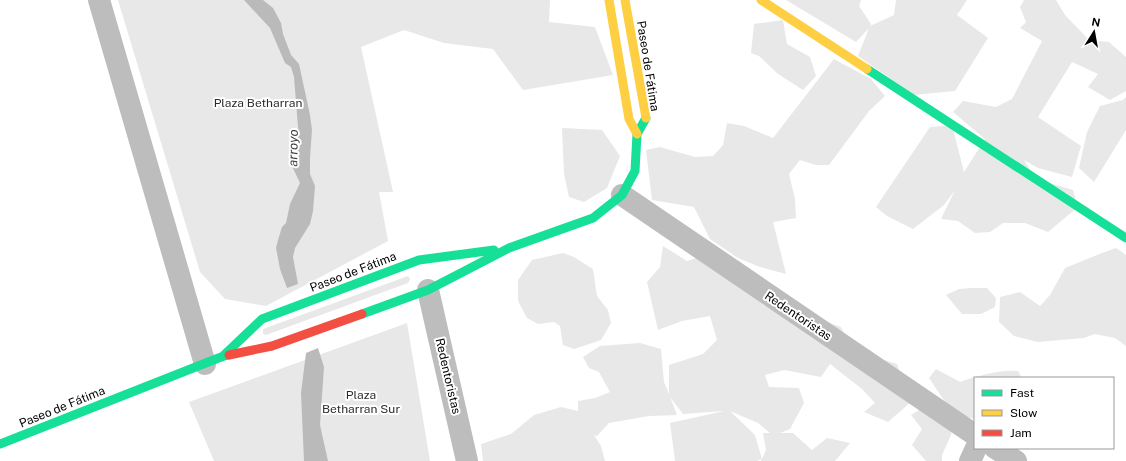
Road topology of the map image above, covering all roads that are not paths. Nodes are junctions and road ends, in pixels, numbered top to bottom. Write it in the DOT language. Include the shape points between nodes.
graph roads {
  1 [pos="99,0"];
  2 [pos="609,0"];
  3 [pos="625,0"];
  4 [pos="761,0"];
  5 [pos="637,134"];
  6 [pos="622,195"];
  7 [pos="1126,238"];
  8 [pos="509,248"];
  9 [pos="428,290"];
  10 [pos="213,360"];
  11 [pos="974,435"];
  12 [pos="0,444"];
  13 [pos="976,449"];
  14 [pos="997,449"];
  15 [pos="467,461"];
  16 [pos="970,461"];
  17 [pos="1016,461"];
  1 -- 10 [label="street"];
  2 -- 5 [label="street, Paseo de Fátima" via="629,119"];
  3 -- 5 [label="street, Paseo de Fátima" via="646,116"];
  4 -- 7 [label="street"];
  5 -- 6 [label="street, Paseo de Fátima" via="635,171"];
  6 -- 8 [label="street, Paseo de Fátima" via="593,218"];
  6 -- 11 [label="street, Redentoristas"];
  8 -- 9 [label="street, Paseo de Fátima"];
  8 -- 10 [label="street, Paseo de Fátima" via="419,260 262,319"];
  9 -- 10 [label="street, Paseo de Fátima" via="272,346"];
  9 -- 15 [label="street, Redentoristas"];
  10 -- 12 [label="street, Paseo de Fátima"];
  13 -- 16 [label="street"];
  14 -- 17 [label="street"];
}
